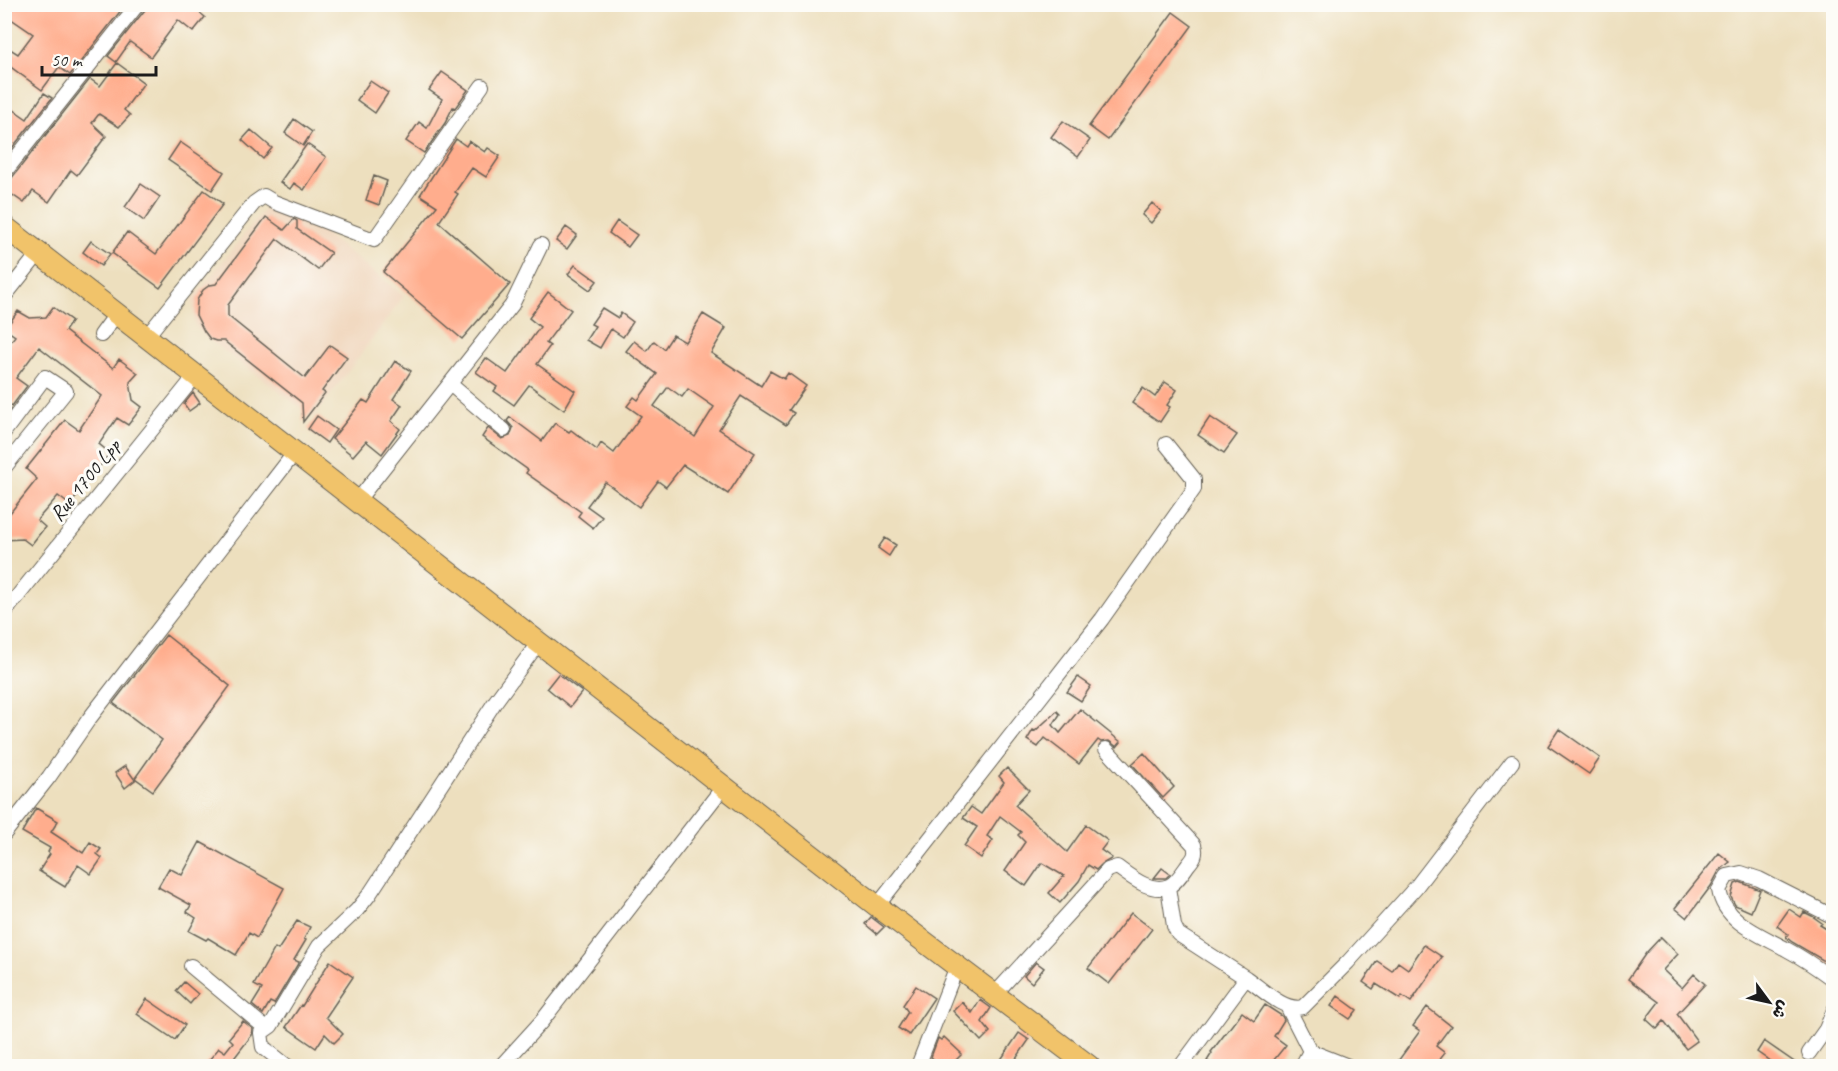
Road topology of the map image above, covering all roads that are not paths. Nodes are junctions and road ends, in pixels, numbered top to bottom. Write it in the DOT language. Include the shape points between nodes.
graph roads {
  1 [pos="138,4"];
  2 [pos="482,86"];
  3 [pos="4,173"];
  4 [pos="4,226"];
  5 [pos="541,245"];
  6 [pos="39,253"];
  7 [pos="4,297"];
  8 [pos="117,313"];
  9 [pos="101,335"];
  10 [pos="147,336"];
  11 [pos="196,375"];
  12 [pos="450,384"];
  13 [pos="504,430"];
  14 [pos="4,432"];
  15 [pos="1166,444"];
  16 [pos="296,451"];
  17 [pos="4,468"];
  18 [pos="358,501"];
  19 [pos="5,611"];
  20 [pos="538,642"];
  21 [pos="1106,749"];
  22 [pos="1512,762"];
  23 [pos="724,786"];
  24 [pos="4,834"];
  25 [pos="1168,887"];
  26 [pos="878,906"];
  27 [pos="1833,917"];
  28 [pos="191,966"];
  29 [pos="957,966"];
  30 [pos="1246,978"];
  31 [pos="1833,980"];
  32 [pos="994,995"];
  33 [pos="1287,1006"];
  34 [pos="1833,1010"];
  35 [pos="261,1033"];
  36 [pos="1310,1051"];
  37 [pos="1809,1053"];
  38 [pos="287,1066"];
  39 [pos="501,1066"];
  40 [pos="918,1066"];
  41 [pos="1089,1066"];
  42 [pos="1181,1066"];
  43 [pos="1302,1066"];
  44 [pos="1348,1066"];
  1 -- 3 [label="street"];
  2 -- 10 [label="street" via="375,240 264,196 254,203"];
  4 -- 6 [label="main road"];
  5 -- 12 [label="street" via="512,305"];
  6 -- 7 [label="street"];
  6 -- 8 [label="main road"];
  8 -- 9 [label="street"];
  8 -- 10 [label="main road"];
  10 -- 11 [label="main road"];
  11 -- 16 [label="main road"];
  11 -- 19 [label="street, Rue 1700 Lpp"];
  12 -- 13 [label="street"];
  12 -- 18 [label="street"];
  14 -- 17 [label="street" via="45,377 66,391"];
  15 -- 26 [label="street" via="1194,479 1194,489 1102,619"];
  16 -- 18 [label="main road"];
  16 -- 24 [label="street"];
  18 -- 20 [label="main road"];
  20 -- 23 [label="main road"];
  20 -- 35 [label="street" via="369,895 319,946 271,1026"];
  21 -- 25 [label="street" via="1194,845 1194,858"];
  22 -- 33 [label="street" via="1416,886 1348,962 1304,1007"];
  23 -- 26 [label="main road"];
  23 -- 39 [label="street" via="542,1021"];
  25 -- 30 [label="street" via="1178,934"];
  25 -- 32 [label="street" via="1153,888 1118,867 1108,870"];
  26 -- 29 [label="main road"];
  27 -- 31 [label="street" via="1740,873 1727,876 1719,890 1720,900 1732,915"];
  28 -- 35 [label="street" via="263,1026"];
  29 -- 32 [label="main road"];
  29 -- 40 [label="street"];
  30 -- 33 [label="street"];
  30 -- 42 [label="street"];
  32 -- 41 [label="main road"];
  33 -- 36 [label="street"];
  34 -- 37 [label="street" via="1826,1029"];
  35 -- 38 [label="street" via="263,1047"];
  36 -- 43 [label="street"];
  36 -- 44 [label="street"];
}
